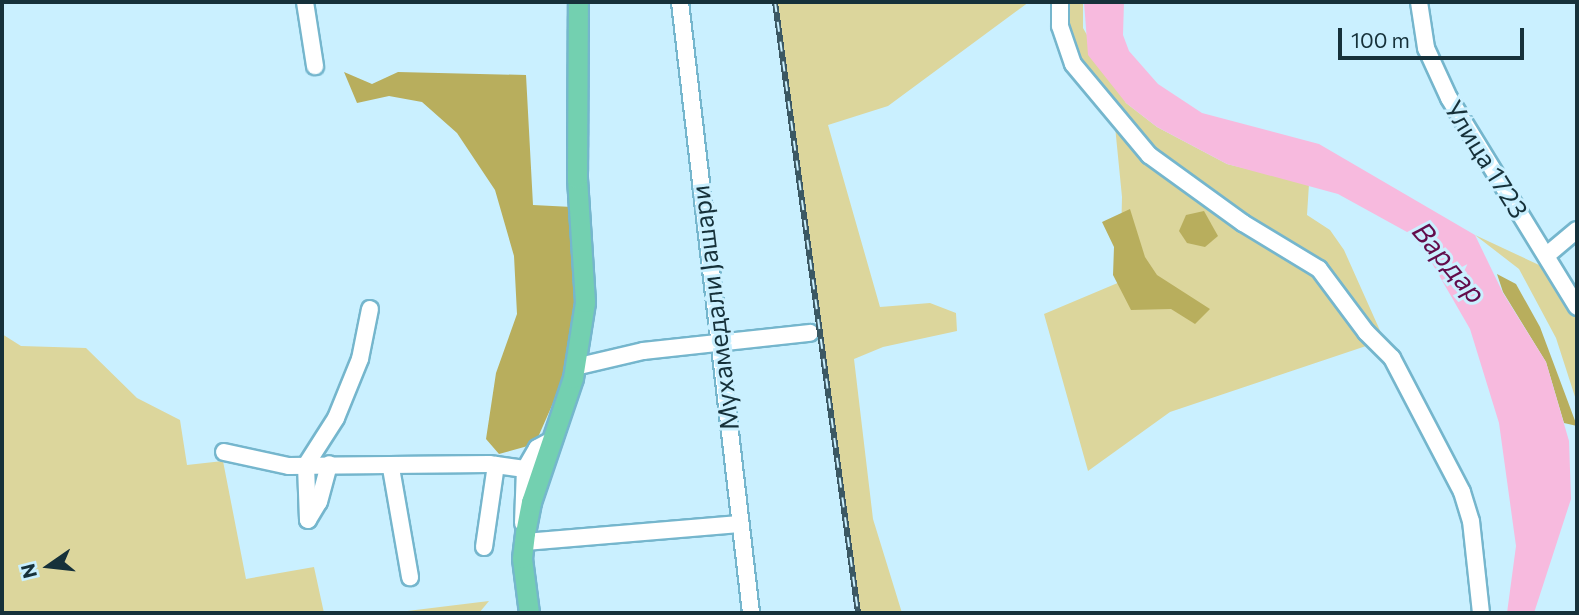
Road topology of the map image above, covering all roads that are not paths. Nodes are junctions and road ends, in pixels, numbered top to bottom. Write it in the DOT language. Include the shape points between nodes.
graph roads {
  1 [pos="305,2"];
  2 [pos="578,2"];
  3 [pos="680,2"];
  4 [pos="1060,2"];
  5 [pos="1419,2"];
  6 [pos="315,66"];
  7 [pos="1577,230"];
  8 [pos="1547,255"];
  9 [pos="1569,279"];
  10 [pos="1577,307"];
  11 [pos="370,309"];
  12 [pos="810,332"];
  13 [pos="717,341"];
  14 [pos="575,367"];
  15 [pos="552,440"];
  16 [pos="224,452"];
  17 [pos="329,464"];
  18 [pos="306,465"];
  19 [pos="496,465"];
  20 [pos="391,468"];
  21 [pos="525,469"];
  22 [pos="740,524"];
  23 [pos="524,538"];
  24 [pos="484,547"];
  25 [pos="410,577"];
  26 [pos="529,613"];
  27 [pos="751,613"];
  28 [pos="1481,613"];
  1 -- 6 [label="street"];
  2 -- 14 [label="main road" via="577,178 585,302"];
  3 -- 13 [label="street, Мухамедали Јашари"];
  4 -- 28 [label="street" via="1060,26 1073,64 1149,155 1243,223 1319,269 1366,332 1392,358 1462,492 1471,521"];
  5 -- 8 [label="street, Улица 1723" via="1426,48 1449,98"];
  7 -- 8 [label="street"];
  8 -- 9 [label="street, Улица 1723"];
  9 -- 10 [label="street, Улица 1723"];
  11 -- 18 [label="street" via="360,359 336,418"];
  12 -- 13 [label="street"];
  13 -- 14 [label="street"];
  13 -- 22 [label="street, Мухамедали Јашари"];
  14 -- 15 [label="main road"];
  15 -- 21 [label="street" via="537,448"];
  15 -- 23 [label="main road"];
  16 -- 18 [label="street"];
  17 -- 18 [label="street"];
  17 -- 18 [label="street" via="309,520"];
  17 -- 20 [label="street"];
  19 -- 20 [label="street"];
  19 -- 21 [label="street"];
  19 -- 24 [label="street"];
  20 -- 25 [label="street"];
  21 -- 23 [label="street" via="521,492"];
  22 -- 23 [label="street"];
  22 -- 27 [label="street, Мухамедали Јашари"];
  23 -- 26 [label="main road" via="524,592"];
}
